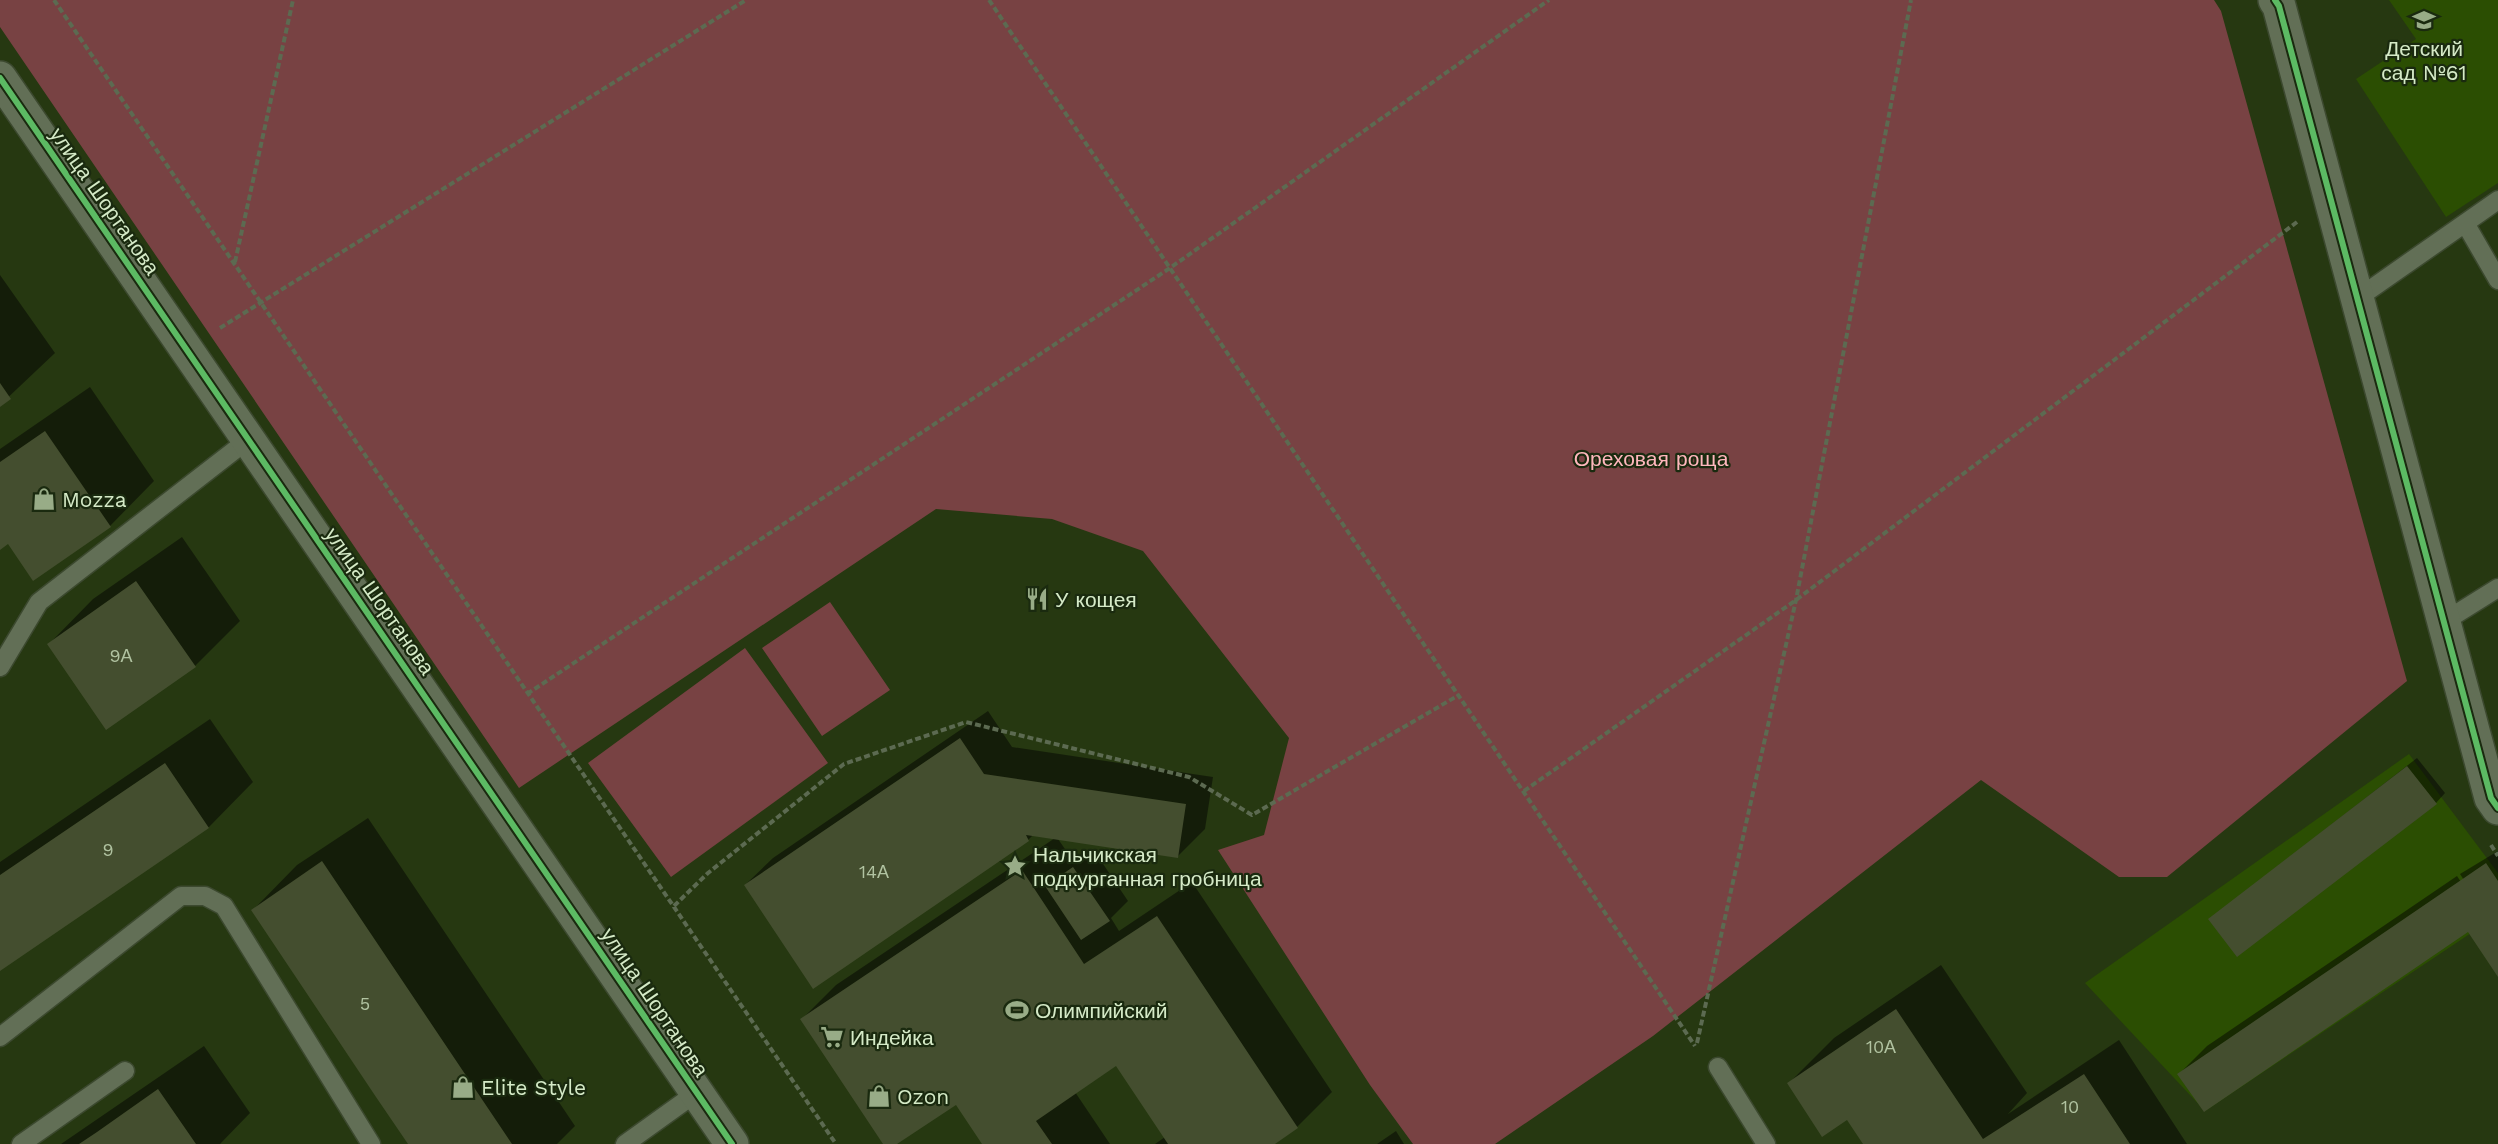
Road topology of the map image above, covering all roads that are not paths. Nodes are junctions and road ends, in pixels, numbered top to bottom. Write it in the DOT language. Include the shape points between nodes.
graph roads {
  1 [pos="2275,0"];
  2 [pos="0,78"];
  3 [pos="2498,200"];
  4 [pos="2465,223"];
  5 [pos="2498,280"];
  6 [pos="2358,298"];
  7 [pos="249,439"];
  8 [pos="2498,588"];
  9 [pos="2445,621"];
  10 [pos="0,667"];
  11 [pos="2496,800"];
  12 [pos="0,1037"];
  13 [pos="1718,1067"];
  14 [pos="125,1071"];
  15 [pos="696,1093"];
  16 [pos="21,1144"];
  17 [pos="371,1144"];
  18 [pos="625,1144"];
  19 [pos="732,1144"];
  20 [pos="1766,1144"];
  1 -- 6 [label="street"];
  2 -- 7 [label="street, улица Шортанова"];
  3 -- 4 [label="lane"];
  4 -- 5 [label="lane"];
  4 -- 6 [label="lane"];
  6 -- 9 [label="street"];
  7 -- 10 [label="lane" via="39,602"];
  7 -- 15 [label="street, улица Шортанова"];
  8 -- 9 [label="lane"];
  9 -- 11 [label="street"];
  12 -- 17 [label="lane" via="181,896 205,896 224,906"];
  13 -- 20 [label="lane"];
  14 -- 16 [label="lane"];
  15 -- 18 [label="lane"];
  15 -- 19 [label="street, улица Шортанова"];
}
